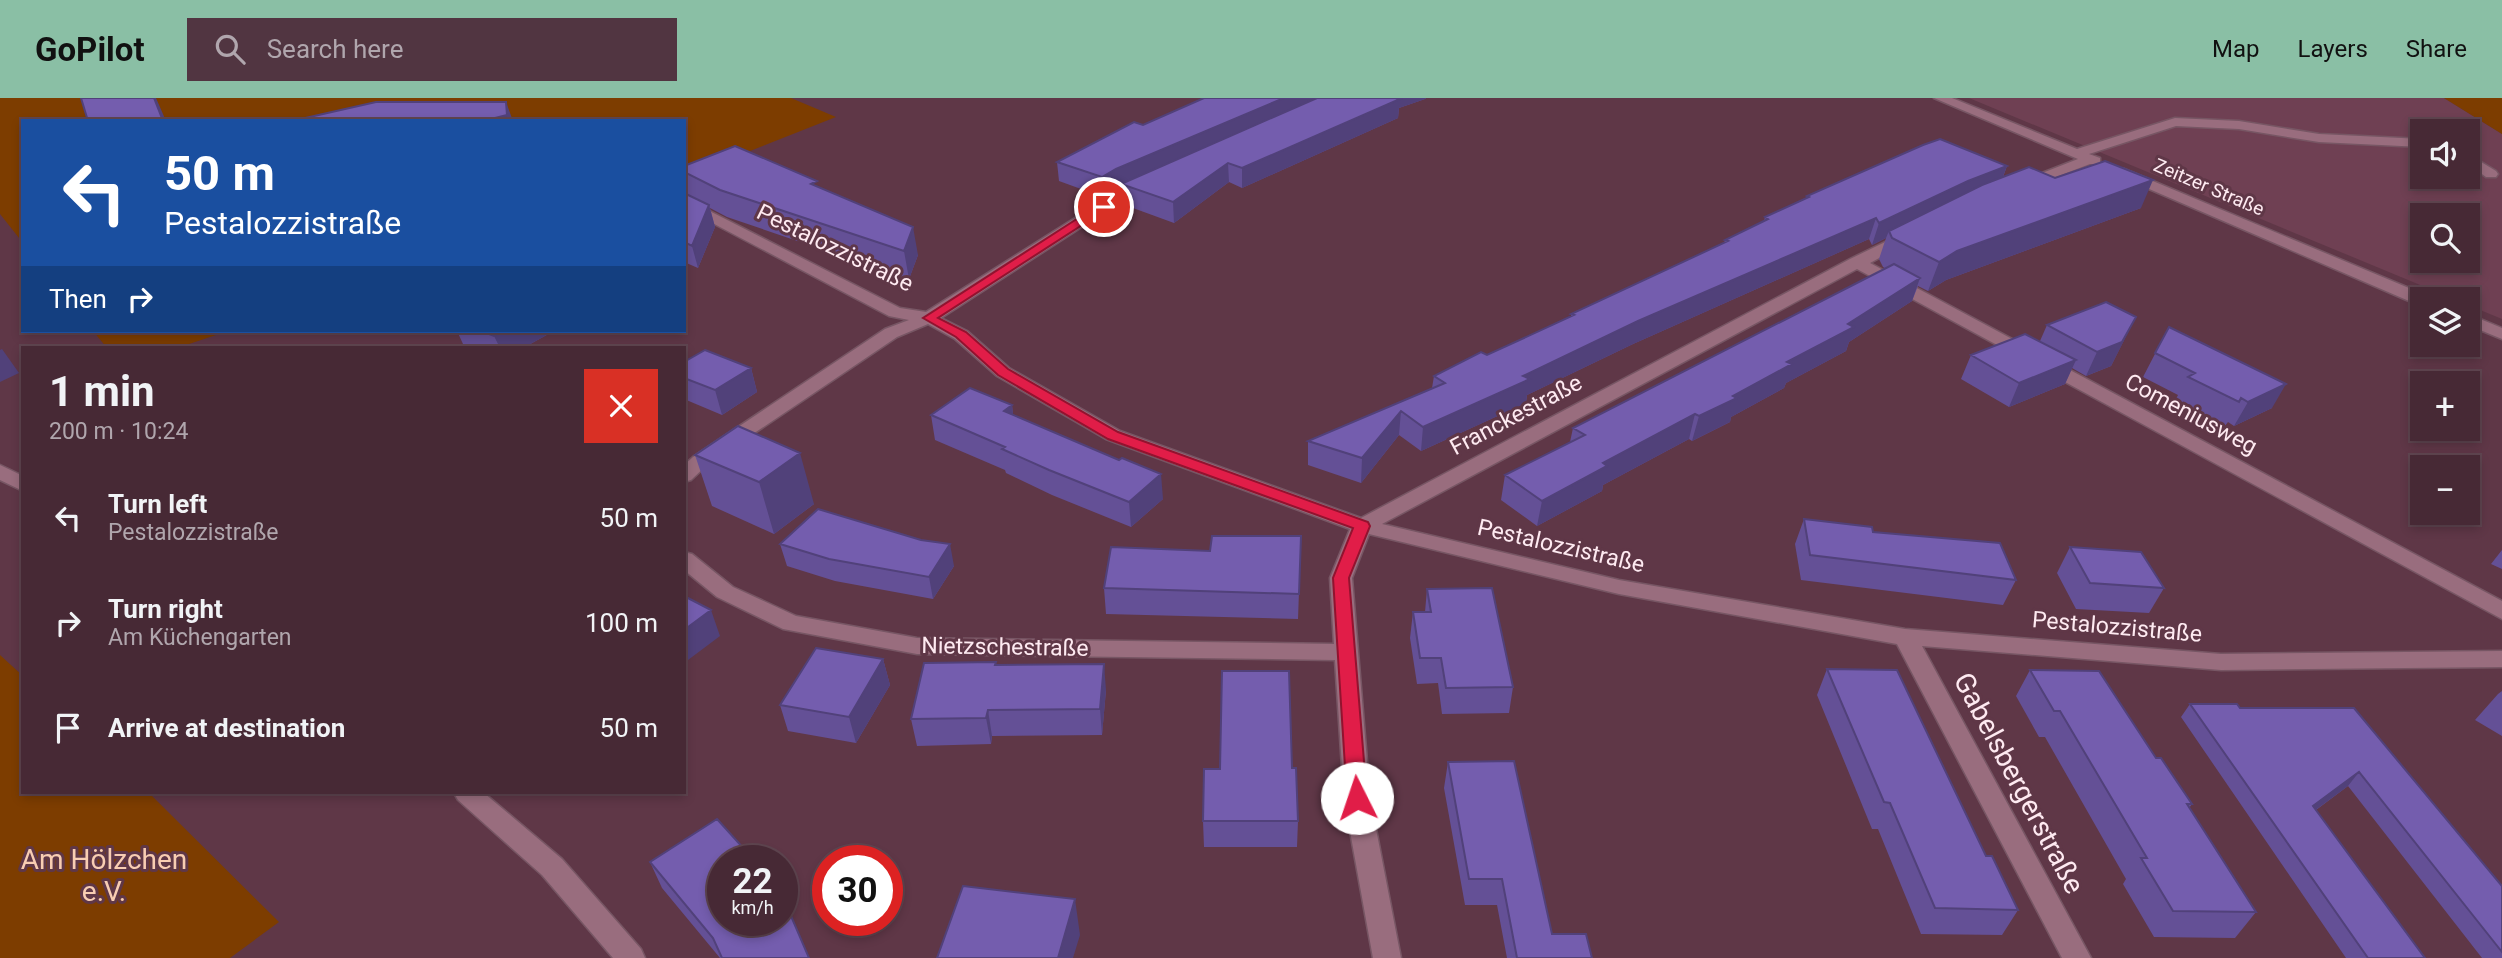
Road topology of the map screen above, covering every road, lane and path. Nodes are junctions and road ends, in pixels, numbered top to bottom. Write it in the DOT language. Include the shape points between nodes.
graph roads {
  1 [pos="1941,98"];
  2 [pos="2410,142"];
  3 [pos="2084,156"];
  4 [pos="2480,166"];
  5 [pos="2491,174"];
  6 [pos="1160,178"];
  7 [pos="2003,193"];
  8 [pos="686,203"];
  9 [pos="1929,225"];
  10 [pos="1856,262"];
  11 [pos="2410,295"];
  12 [pos="929,318"];
  13 [pos="2480,324"];
  14 [pos="2502,334"];
  15 [pos="0,471"];
  16 [pos="686,474"];
  17 [pos="21,484"];
  18 [pos="1362,526"];
  19 [pos="686,561"];
  20 [pos="2502,611"];
  21 [pos="1905,637"];
  22 [pos="1346,652"];
  23 [pos="2502,659"];
  24 [pos="468,794"];
  25 [pos="631,958"];
  26 [pos="1387,958"];
  27 [pos="2077,958"];
  1 -- 3 [label="street, Zeitzer Straße"];
  2 -- 3 [label="street" via="2175,122"];
  3 -- 7 [label="street"];
  3 -- 11 [label="street, Zeitzer Straße"];
  4 -- 5 [label="street"];
  6 -- 12 [label="street" via="1123,194"];
  8 -- 12 [label="street, Pestalozzistraße" via="895,312"];
  9 -- 10 [label="street, Franckestraße"];
  10 -- 18 [label="street, Franckestraße"];
  10 -- 20 [label="street, Comeniusweg"];
  12 -- 16 [label="street" via="891,333"];
  12 -- 18 [label="street, Pestalozzistraße" via="961,335 1003,372 1113,435"];
  13 -- 14 [label="street"];
  15 -- 17 [label="street"];
  18 -- 21 [label="street, Pestalozzistraße" via="1619,587"];
  18 -- 22 [label="street" via="1341,578"];
  19 -- 22 [label="street, Nietzschestraße" via="725,592 791,623 917,646"];
  21 -- 23 [label="street, Pestalozzistraße" via="2221,662"];
  21 -- 27 [label="street, Gabelsbergerstraße"];
  22 -- 26 [label="street" via="1357,798"];
  24 -- 25 [label="street" via="552,867"];
}
